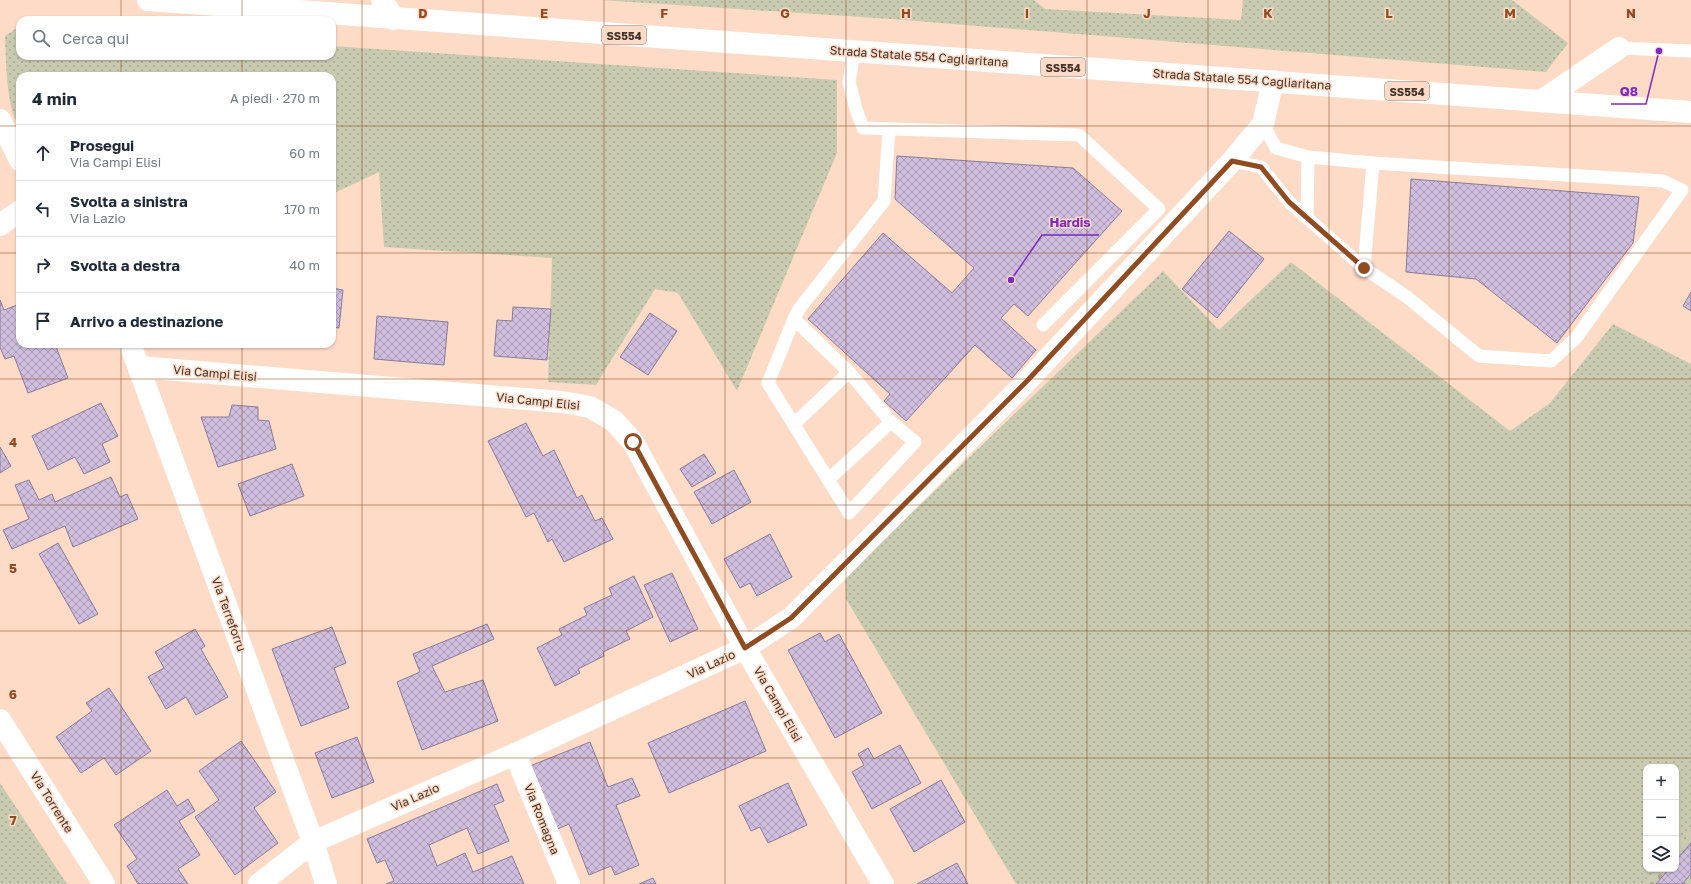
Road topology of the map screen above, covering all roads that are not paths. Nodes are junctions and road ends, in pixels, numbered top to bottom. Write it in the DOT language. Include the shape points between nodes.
graph roads {
  1 [pos="148,0"];
  2 [pos="382,0"];
  3 [pos="394,19"];
  4 [pos="1619,48"];
  5 [pos="1691,51"];
  6 [pos="854,52"];
  7 [pos="1273,82"];
  8 [pos="1541,101"];
  9 [pos="1691,112"];
  10 [pos="0,120"];
  11 [pos="1263,124"];
  12 [pos="889,130"];
  13 [pos="16,152"];
  14 [pos="1308,157"];
  15 [pos="1232,161"];
  16 [pos="1373,163"];
  17 [pos="16,214"];
  18 [pos="1307,218"];
  19 [pos="0,225"];
  20 [pos="1364,268"];
  21 [pos="794,319"];
  22 [pos="1043,325"];
  23 [pos="132,348"];
  24 [pos="139,367"];
  25 [pos="849,372"];
  26 [pos="891,422"];
  27 [pos="794,424"];
  28 [pos="828,480"];
  29 [pos="745,648"];
  30 [pos="0,720"];
  31 [pos="515,754"];
  32 [pos="313,842"];
  33 [pos="104,884"];
  34 [pos="259,884"];
  35 [pos="326,884"];
  36 [pos="569,884"];
  37 [pos="883,884"];
  1 -- 3 [label="street, Strada Statale 554 Cagliaritana / SS554"];
  2 -- 3 [label="street"];
  3 -- 6 [label="street, Strada Statale 554 Cagliaritana / SS554"];
  4 -- 5 [label="lane"];
  4 -- 8 [label="street"];
  6 -- 7 [label="street, Strada Statale 554 Cagliaritana / SS554"];
  6 -- 12 [label="lane" via="849,82 863,128"];
  7 -- 8 [label="street, Strada Statale 554 Cagliaritana / SS554"];
  7 -- 11 [label="street, Via Lazio"];
  8 -- 9 [label="street, Strada Statale 554 Cagliaritana / SS554"];
  10 -- 13 [label="street"];
  11 -- 14 [label="lane" via="1276,148"];
  11 -- 15 [label="street, Via Lazio"];
  12 -- 21 [label="lane" via="884,201 799,309"];
  12 -- 22 [label="lane" via="1079,135 1159,209"];
  14 -- 16 [label="lane"];
  14 -- 18 [label="lane"];
  15 -- 18 [label="lane" via="1261,167 1289,202"];
  15 -- 29 [label="street, Via Lazio" via="1027,381 791,618"];
  16 -- 20 [label="lane"];
  16 -- 20 [label="lane" via="1663,181 1682,190 1576,338 1551,361 1479,356 1407,297"];
  17 -- 19 [label="street"];
  18 -- 20 [label="lane"];
  21 -- 25 [label="lane"];
  21 -- 27 [label="lane" via="768,384"];
  23 -- 24 [label="street, Via Terreforru"];
  24 -- 29 [label="street, Via Campi Elisi" via="562,402 590,407 614,421 633,442"];
  24 -- 32 [label="street, Via Terreforru"];
  25 -- 26 [label="lane"];
  25 -- 27 [label="lane"];
  26 -- 28 [label="lane"];
  26 -- 28 [label="lane" via="915,442 849,513"];
  27 -- 28 [label="lane"];
  29 -- 31 [label="street, Via Lazio"];
  29 -- 37 [label="street, Via Campi Elisi"];
  30 -- 33 [label="street, Via Torrente"];
  31 -- 32 [label="street, Via Lazio"];
  31 -- 36 [label="street, Via Romagna"];
  32 -- 34 [label="street, Via Lazio"];
  32 -- 35 [label="street, Via Terreforru"];
}
